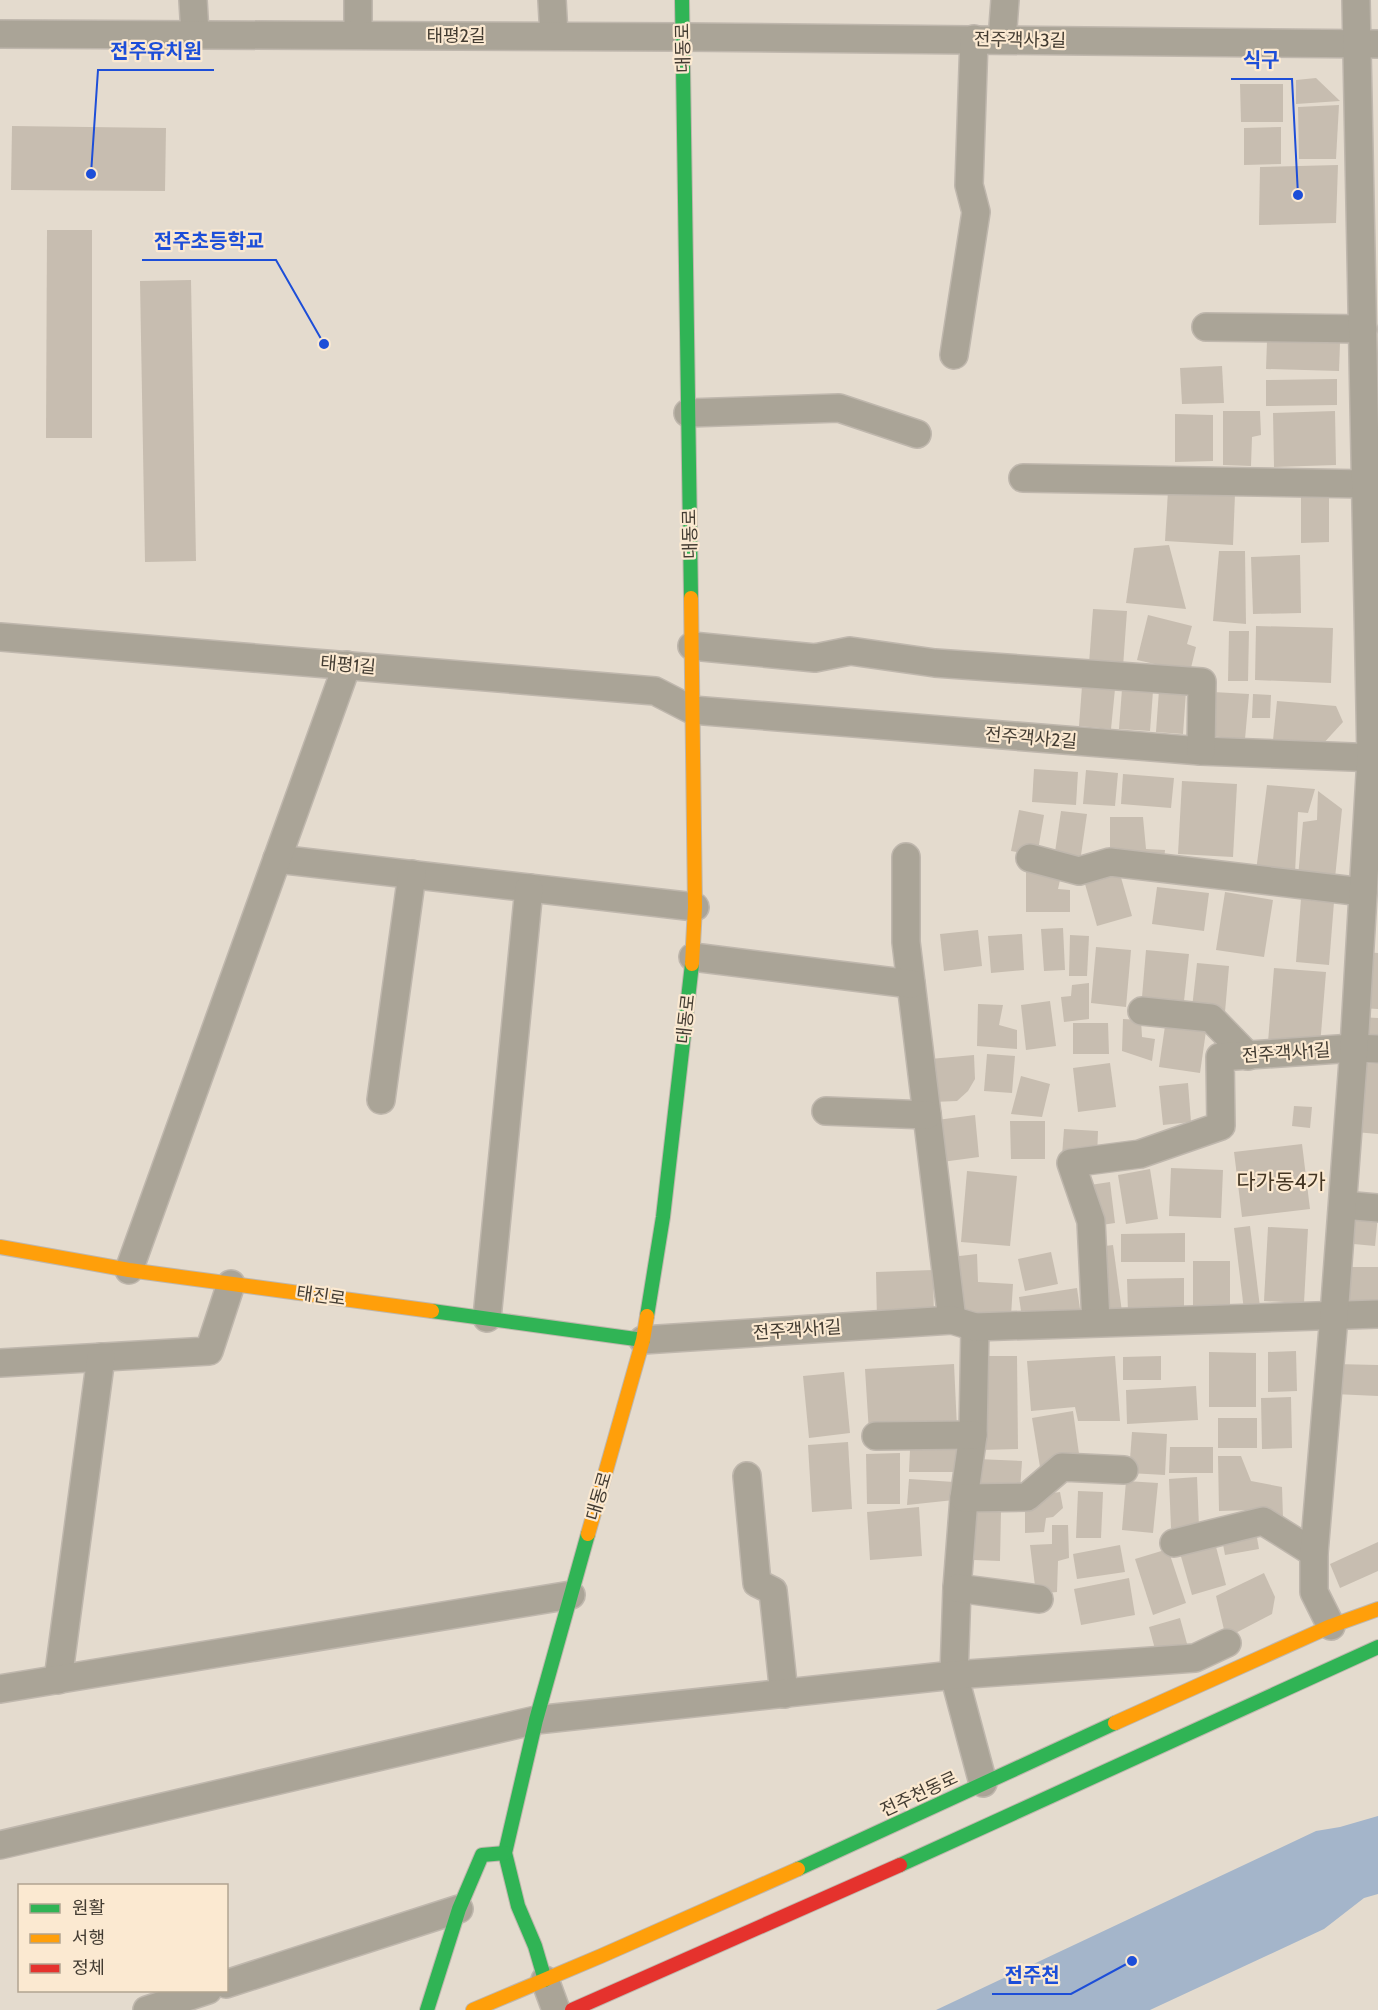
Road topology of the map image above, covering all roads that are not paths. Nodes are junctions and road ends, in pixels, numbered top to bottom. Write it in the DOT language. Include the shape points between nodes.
graph roads {
  1 [pos="193,0"];
  2 [pos="358,0"];
  3 [pos="552,0"];
  4 [pos="682,0"];
  5 [pos="1005,0"];
  6 [pos="1356,0"];
  7 [pos="0,34"];
  8 [pos="195,34"];
  9 [pos="358,35"];
  10 [pos="554,36"];
  11 [pos="682,37"];
  12 [pos="974,39"];
  13 [pos="1002,40"];
  14 [pos="1367,43"];
  15 [pos="1206,327"];
  16 [pos="1363,329"];
  17 [pos="954,355"];
  18 [pos="688,413"];
  19 [pos="917,434"];
  20 [pos="1023,478"];
  21 [pos="1366,484"];
  22 [pos="0,637"];
  23 [pos="692,646"];
  24 [pos="347,665"];
  25 [pos="692,710"];
  26 [pos="1201,752"];
  27 [pos="1375,758"];
  28 [pos="906,857"];
  29 [pos="1030,858"];
  30 [pos="277,859"];
  31 [pos="412,874"];
  32 [pos="529,888"];
  33 [pos="1363,892"];
  34 [pos="695,907"];
  35 [pos="693,957"];
  36 [pos="911,984"];
  37 [pos="1142,1011"];
  38 [pos="1366,1048"];
  39 [pos="1248,1056"];
  40 [pos="381,1100"];
  41 [pos="825,1111"];
  42 [pos="927,1115"];
  43 [pos="1343,1205"];
  44 [pos="1378,1208"];
  45 [pos="0,1247"];
  46 [pos="129,1270"];
  47 [pos="231,1284"];
  48 [pos="1378,1314"];
  49 [pos="1334,1316"];
  50 [pos="487,1318"];
  51 [pos="1096,1322"];
  52 [pos="963,1324"];
  53 [pos="643,1340"];
  54 [pos="101,1357"];
  55 [pos="0,1363"];
  56 [pos="973,1435"];
  57 [pos="876,1436"];
  58 [pos="1124,1470"];
  59 [pos="747,1476"];
  60 [pos="964,1498"];
  61 [pos="1174,1543"];
  62 [pos="1314,1553"];
  63 [pos="957,1588"];
  64 [pos="571,1594"];
  65 [pos="1039,1599"];
  66 [pos="1378,1609"];
  67 [pos="1331,1626"];
  68 [pos="1227,1643"];
  69 [pos="1378,1647"];
  70 [pos="954,1675"];
  71 [pos="58,1680"];
  72 [pos="0,1689"];
  73 [pos="784,1694"];
  74 [pos="536,1720"];
  75 [pos="983,1784"];
  76 [pos="0,1845"];
  77 [pos="505,1852"];
  78 [pos="459,1909"];
  79 [pos="545,1980"];
  80 [pos="228,1983"];
  81 [pos="202,1992"];
  82 [pos="147,2010"];
  83 [pos="427,2010"];
  84 [pos="473,2010"];
  85 [pos="556,2010"];
  86 [pos="572,2010"];
  1 -- 8 [label="street"];
  2 -- 9 [label="street"];
  3 -- 10 [label="street"];
  4 -- 11 [label="street, 대동로"];
  5 -- 13 [label="street"];
  6 -- 14 [label="street"];
  7 -- 8 [label="street, 태평2길"];
  8 -- 9 [label="street, 태평2길"];
  9 -- 10 [label="street, 태평2길"];
  10 -- 11 [label="street, 태평2길"];
  11 -- 12 [label="street, 전주객사3길"];
  11 -- 18 [label="street, 대동로"];
  12 -- 13 [label="street, 전주객사3길"];
  12 -- 17 [label="street" via="969,185 976,212"];
  13 -- 14 [label="street, 전주객사3길"];
  14 -- 16 [label="street"];
  15 -- 16 [label="street"];
  16 -- 21 [label="street"];
  18 -- 19 [label="street" via="839,408"];
  18 -- 23 [label="street, 대동로"];
  20 -- 21 [label="street"];
  21 -- 27 [label="street"];
  22 -- 24 [label="street, 태평1길"];
  23 -- 25 [label="street, 대동로"];
  23 -- 26 [label="street" via="815,658 850,651 935,663 1202,682"];
  24 -- 25 [label="street, 태평1길" via="655,691"];
  24 -- 30 [label="street"];
  25 -- 26 [label="street, 전주객사2길"];
  25 -- 34 [label="street, 대동로"];
  26 -- 27 [label="street, 전주객사2길"];
  27 -- 33 [label="street"];
  28 -- 36 [label="street" via="906,942"];
  29 -- 33 [label="street" via="1079,871 1110,862"];
  30 -- 31 [label="street"];
  30 -- 46 [label="street"];
  31 -- 32 [label="street"];
  31 -- 40 [label="street"];
  32 -- 34 [label="street"];
  32 -- 50 [label="street"];
  33 -- 38 [label="street" via="1359,973"];
  34 -- 35 [label="street, 대동로"];
  35 -- 36 [label="street"];
  35 -- 53 [label="street, 대동로" via="663,1217"];
  36 -- 42 [label="street"];
  37 -- 39 [label="street" via="1211,1017"];
  38 -- 39 [label="street, 전주객사1길"];
  38 -- 43 [label="street"];
  39 -- 51 [label="street, 전주객사1길" via="1220,1057 1221,1126 1140,1154 1071,1163 1091,1221"];
  41 -- 42 [label="street"];
  42 -- 52 [label="street"];
  43 -- 44 [label="street"];
  43 -- 49 [label="street"];
  45 -- 46 [label="street, 태진로"];
  46 -- 47 [label="street, 태진로"];
  47 -- 50 [label="street, 태진로"];
  47 -- 54 [label="street" via="209,1351"];
  48 -- 49 [label="street, 전주객사1길"];
  49 -- 51 [label="street, 전주객사1길"];
  49 -- 62 [label="street"];
  50 -- 53 [label="street, 태진로"];
  51 -- 52 [label="street, 전주객사1길"];
  52 -- 53 [label="street, 전주객사1길"];
  52 -- 56 [label="street"];
  53 -- 64 [label="street, 대동로"];
  54 -- 55 [label="street"];
  54 -- 71 [label="street"];
  56 -- 57 [label="street"];
  56 -- 60 [label="street"];
  58 -- 60 [label="street" via="1062,1467 1027,1497"];
  59 -- 73 [label="street" via="757,1583 772,1592"];
  60 -- 63 [label="street"];
  61 -- 62 [label="street" via="1263,1521"];
  62 -- 67 [label="street" via="1314,1592"];
  63 -- 65 [label="street"];
  63 -- 70 [label="street"];
  64 -- 71 [label="street"];
  64 -- 74 [label="street, 대동로"];
  66 -- 67 [label="street, 전주천동로"];
  67 -- 75 [label="street, 전주천동로"];
  68 -- 70 [label="street" via="1195,1658"];
  69 -- 86 [label="street" via="948,1844"];
  70 -- 73 [label="street"];
  70 -- 75 [label="street"];
  71 -- 72 [label="street"];
  73 -- 74 [label="street"];
  74 -- 76 [label="street"];
  74 -- 77 [label="street, 대동로"];
  75 -- 79 [label="street, 전주천동로"];
  77 -- 78 [label="street" via="482,1855"];
  77 -- 79 [label="street, 대동로" via="518,1905"];
  78 -- 80 [label="street"];
  78 -- 83 [label="street"];
  79 -- 84 [label="street, 전주천동로"];
  79 -- 85 [label="street, 대동로"];
  81 -- 82 [label="street"];
}
